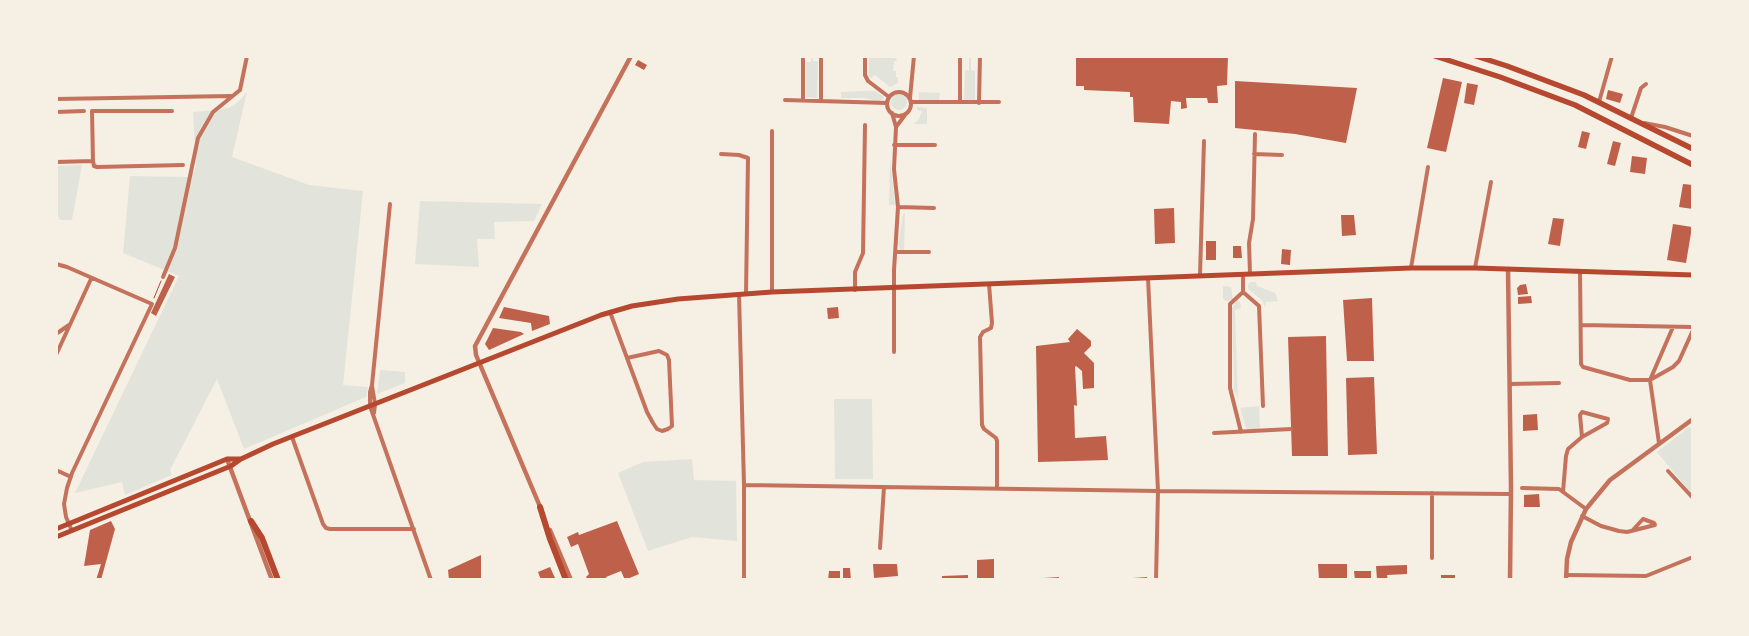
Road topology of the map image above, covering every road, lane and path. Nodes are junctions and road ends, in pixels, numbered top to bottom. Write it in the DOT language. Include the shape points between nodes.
graph roads {
  1 [pos="247,56"];
  2 [pos="631,56"];
  3 [pos="803,56"];
  4 [pos="821,56"];
  5 [pos="865,56"];
  6 [pos="914,56"];
  7 [pos="960,56"];
  8 [pos="980,56"];
  9 [pos="1435,56"];
  10 [pos="1476,56"];
  11 [pos="1612,56"];
  12 [pos="1646,84"];
  13 [pos="232,96"];
  14 [pos="889,97"];
  15 [pos="56,99"];
  16 [pos="785,100"];
  17 [pos="803,100"];
  18 [pos="821,100"];
  19 [pos="911,100"];
  20 [pos="960,102"];
  21 [pos="999,102"];
  22 [pos="1599,102"];
  23 [pos="887,103"];
  24 [pos="979,103"];
  25 [pos="172,111"];
  26 [pos="56,112"];
  27 [pos="84,112"];
  28 [pos="892,113"];
  29 [pos="906,113"];
  30 [pos="1631,118"];
  31 [pos="1638,122"];
  32 [pos="865,125"];
  33 [pos="896,127"];
  34 [pos="772,131"];
  35 [pos="1255,134"];
  36 [pos="1693,136"];
  37 [pos="1204,141"];
  38 [pos="894,145"];
  39 [pos="935,145"];
  40 [pos="1693,150"];
  41 [pos="721,154"];
  42 [pos="1254,154"];
  43 [pos="1282,155"];
  44 [pos="93,161"];
  45 [pos="56,162"];
  46 [pos="182,165"];
  47 [pos="1693,165"];
  48 [pos="1428,167"];
  49 [pos="1491,182"];
  50 [pos="390,204"];
  51 [pos="898,207"];
  52 [pos="934,208"];
  53 [pos="895,252"];
  54 [pos="929,252"];
  55 [pos="56,264"];
  56 [pos="1410,268"];
  57 [pos="1476,268"];
  58 [pos="1508,269"];
  59 [pos="1580,272"];
  60 [pos="1243,274"];
  61 [pos="1250,274"];
  62 [pos="1200,275"];
  63 [pos="1693,275"];
  64 [pos="163,277"];
  65 [pos="1148,278"];
  66 [pos="91,279"];
  67 [pos="989,284"];
  68 [pos="895,288"];
  69 [pos="855,290"];
  70 [pos="772,292"];
  71 [pos="1243,292"];
  72 [pos="739,294"];
  73 [pos="746,294"];
  74 [pos="152,304"];
  75 [pos="610,312"];
  76 [pos="70,324"];
  77 [pos="1581,325"];
  78 [pos="1673,327"];
  79 [pos="1693,329"];
  80 [pos="56,334"];
  81 [pos="894,352"];
  82 [pos="56,355"];
  83 [pos="627,358"];
  84 [pos="480,363"];
  85 [pos="1650,380"];
  86 [pos="1559,383"];
  87 [pos="1510,384"];
  88 [pos="373,405"];
  89 [pos="1263,406"];
  90 [pos="1692,421"];
  91 [pos="1290,429"];
  92 [pos="1242,432"];
  93 [pos="1214,433"];
  94 [pos="292,437"];
  95 [pos="1582,437"];
  96 [pos="1659,443"];
  97 [pos="227,459"];
  98 [pos="241,459"];
  99 [pos="231,466"];
  100 [pos="56,470"];
  101 [pos="1668,471"];
  102 [pos="71,477"];
  103 [pos="744,485"];
  104 [pos="884,486"];
  105 [pos="997,488"];
  106 [pos="1522,488"];
  107 [pos="1158,491"];
  108 [pos="1563,492"];
  109 [pos="1432,493"];
  110 [pos="1511,494"];
  111 [pos="1693,498"];
  112 [pos="540,507"];
  113 [pos="1586,508"];
  114 [pos="1582,516"];
  115 [pos="250,521"];
  116 [pos="68,524"];
  117 [pos="56,529"];
  118 [pos="414,529"];
  119 [pos="72,531"];
  120 [pos="1632,531"];
  121 [pos="56,537"];
  122 [pos="880,548"];
  123 [pos="1693,557"];
  124 [pos="1432,558"];
  125 [pos="1566,577"];
  126 [pos="272,580"];
  127 [pos="278,580"];
  128 [pos="431,580"];
  129 [pos="566,580"];
  130 [pos="572,580"];
  131 [pos="744,580"];
  132 [pos="1156,580"];
  133 [pos="1510,580"];
  1 -- 13 [label="street" via="242,86"];
  2 -- 84 [label="street" via="475,346"];
  3 -- 17 [label="street"];
  4 -- 18 [label="street"];
  5 -- 14 [label="street" via="868,81"];
  6 -- 19 [label="street"];
  7 -- 20 [label="street"];
  8 -- 24 [label="street"];
  9 -- 47 [label="main road" via="1575,105"];
  10 -- 22 [label="main road"];
  11 -- 22 [label="street"];
  12 -- 30 [label="street" via="1641,88"];
  13 -- 15 [label="street"];
  13 -- 64 [label="street" via="213,112 198,138 175,248"];
  14 -- 19 [label="street" via="894,92 902,92"];
  14 -- 23 [label="street"];
  16 -- 17 [label="street"];
  17 -- 18 [label="street"];
  18 -- 23 [label="street"];
  19 -- 20 [label="street"];
  19 -- 29 [label="street"];
  20 -- 24 [label="street"];
  21 -- 24 [label="street"];
  22 -- 30 [label="main road"];
  23 -- 28 [label="street"];
  25 -- 44 [label="street" via="92,111"];
  26 -- 27 [label="street"];
  28 -- 29 [label="street" via="899,116"];
  28 -- 33 [label="street"];
  29 -- 33 [label="street"];
  30 -- 31 [label="main road"];
  31 -- 36 [label="street"];
  31 -- 40 [label="main road"];
  32 -- 69 [label="street" via="863,254 855,272"];
  33 -- 38 [label="street"];
  34 -- 70 [label="street"];
  35 -- 42 [label="street"];
  37 -- 62 [label="street"];
  38 -- 39 [label="street"];
  38 -- 51 [label="street"];
  41 -- 73 [label="street" via="739,154 748,158"];
  42 -- 43 [label="street"];
  42 -- 61 [label="street" via="1253,219 1248,243"];
  44 -- 45 [label="street"];
  44 -- 46 [label="street" via="97,167"];
  48 -- 56 [label="street"];
  49 -- 57 [label="street"];
  50 -- 88 [label="street" via="370,392"];
  51 -- 52 [label="street"];
  51 -- 53 [label="street"];
  53 -- 54 [label="street"];
  53 -- 68 [label="street"];
  55 -- 66 [label="street"];
  56 -- 57 [label="main road"];
  56 -- 61 [label="main road"];
  57 -- 58 [label="main road"];
  58 -- 59 [label="main road"];
  58 -- 87 [label="street"];
  59 -- 63 [label="main road"];
  59 -- 77 [label="street"];
  60 -- 61 [label="main road"];
  60 -- 62 [label="main road"];
  60 -- 71 [label="street"];
  62 -- 65 [label="main road"];
  64 -- 74 [label="path"];
  65 -- 67 [label="main road"];
  65 -- 107 [label="street"];
  66 -- 74 [label="street"];
  66 -- 76 [label="street"];
  67 -- 68 [label="main road"];
  67 -- 105 [label="street" via="992,323 980,338 982,425 997,441"];
  68 -- 69 [label="main road"];
  68 -- 81 [label="street"];
  69 -- 70 [label="main road"];
  70 -- 73 [label="main road"];
  71 -- 89 [label="street" via="1259,306"];
  71 -- 92 [label="street" via="1230,304 1230,388"];
  72 -- 73 [label="main road"];
  72 -- 75 [label="main road" via="678,299"];
  72 -- 103 [label="street"];
  74 -- 102 [label="street"];
  75 -- 83 [label="street"];
  75 -- 84 [label="main road"];
  76 -- 80 [label="street"];
  76 -- 82 [label="street"];
  77 -- 78 [label="street"];
  77 -- 85 [label="street" via="1583,367 1630,380"];
  78 -- 79 [label="street"];
  78 -- 85 [label="street"];
  79 -- 85 [label="street" via="1679,361"];
  83 -- 83 [label="street" via="653,423 657,429 668,429 672,426 667,355 659,351"];
  84 -- 88 [label="main road"];
  84 -- 112 [label="street"];
  85 -- 96 [label="street"];
  86 -- 87 [label="street"];
  87 -- 110 [label="street"];
  88 -- 94 [label="main road"];
  88 -- 118 [label="street" via="374,416"];
  90 -- 96 [label="street"];
  91 -- 92 [label="street"];
  92 -- 93 [label="street"];
  94 -- 98 [label="main road"];
  94 -- 118 [label="street" via="326,528"];
  95 -- 95 [label="street" via="1607,423 1608,419 1582,412"];
  95 -- 108 [label="street" via="1566,453"];
  96 -- 113 [label="street" via="1610,480"];
  97 -- 98 [label="main road"];
  97 -- 99 [label="street"];
  97 -- 116 [label="main road"];
  98 -- 99 [label="main road"];
  99 -- 115 [label="street"];
  99 -- 119 [label="main road"];
  100 -- 102 [label="street"];
  101 -- 111 [label="street"];
  102 -- 116 [label="street" via="64,504"];
  103 -- 104 [label="street"];
  103 -- 131 [label="street"];
  104 -- 105 [label="street"];
  104 -- 122 [label="street"];
  105 -- 107 [label="street"];
  106 -- 108 [label="street" via="1559,489"];
  107 -- 109 [label="street"];
  107 -- 132 [label="street"];
  108 -- 113 [label="street"];
  109 -- 110 [label="street"];
  109 -- 124 [label="street"];
  110 -- 133 [label="street"];
  112 -- 129 [label="highway"];
  112 -- 130 [label="street"];
  113 -- 114 [label="street"];
  114 -- 120 [label="street" via="1601,526"];
  114 -- 125 [label="street" via="1571,542"];
  115 -- 126 [label="street"];
  115 -- 127 [label="highway" via="262,538"];
  116 -- 117 [label="main road"];
  116 -- 119 [label="street"];
  118 -- 128 [label="street"];
  119 -- 121 [label="main road"];
  120 -- 120 [label="street" via="1643,519 1655,525"];
  123 -- 125 [label="street" via="1646,576"];
}
